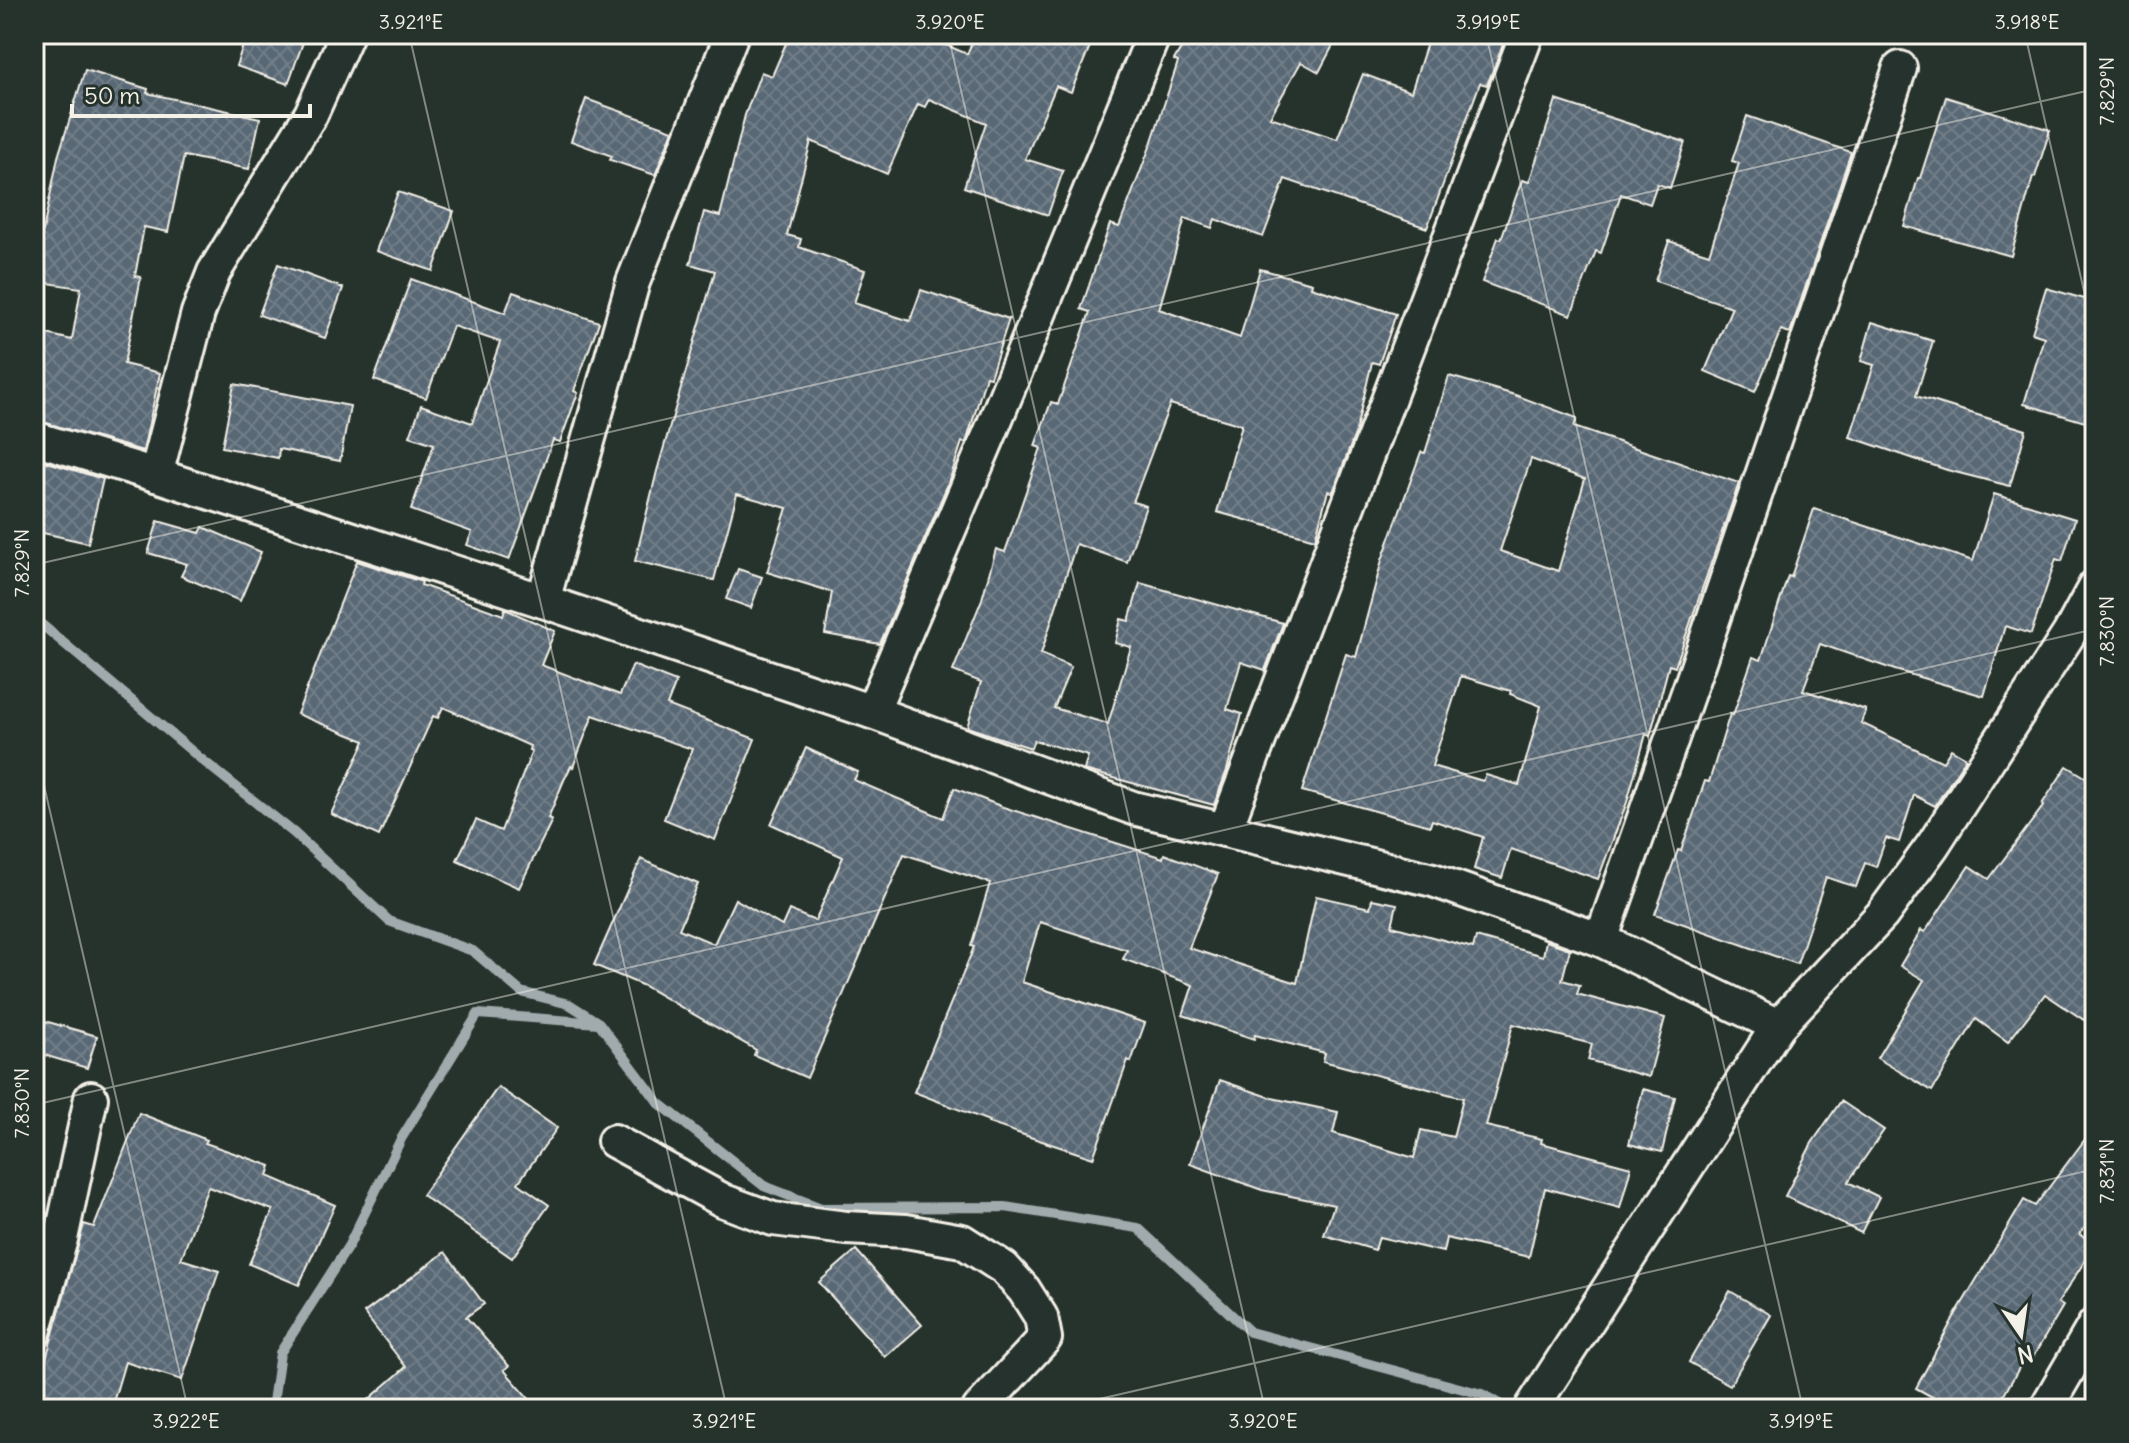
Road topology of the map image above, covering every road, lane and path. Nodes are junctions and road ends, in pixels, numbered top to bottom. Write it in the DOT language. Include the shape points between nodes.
graph roads {
  1 [pos="347,34"];
  2 [pos="732,34"];
  3 [pos="1154,34"];
  4 [pos="1527,34"];
  5 [pos="1900,68"];
  6 [pos="34,438"];
  7 [pos="156,475"];
  8 [pos="2095,586"];
  9 [pos="543,601"];
  10 [pos="872,712"];
  11 [pos="1225,830"];
  12 [pos="1601,940"];
  13 [pos="1778,1026"];
  14 [pos="91,1098"];
  15 [pos="614,1141"];
  16 [pos="2095,1324"];
  17 [pos="34,1332"];
  18 [pos="2049,1403"];
  19 [pos="1534,1405"];
  20 [pos="979,1409"];
  1 -- 7 [label="street" via="311,114 214,272 198,313"];
  2 -- 9 [label="street" via="633,282"];
  3 -- 10 [label="street"];
  4 -- 11 [label="street"];
  5 -- 12 [label="street"];
  6 -- 7 [label="street"];
  7 -- 9 [label="street"];
  8 -- 13 [label="street" via="1933,845 1882,915"];
  9 -- 10 [label="street"];
  10 -- 11 [label="street" via="1133,808"];
  11 -- 12 [label="street" via="1433,880"];
  12 -- 13 [label="street"];
  13 -- 19 [label="street"];
  14 -- 17 [label="street" via="61,1239"];
  15 -- 20 [label="street" via="724,1201 773,1219 962,1241 1004,1268 1041,1317 1045,1338"];
  16 -- 18 [label="street"];
}
